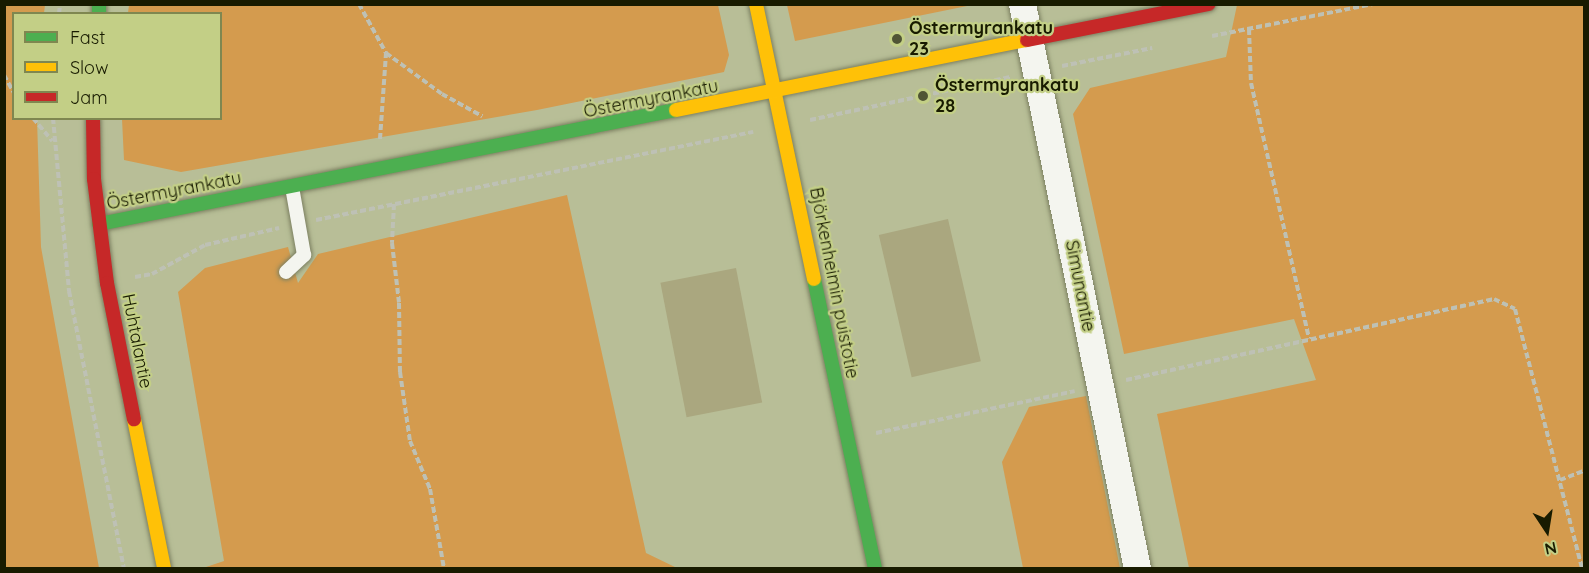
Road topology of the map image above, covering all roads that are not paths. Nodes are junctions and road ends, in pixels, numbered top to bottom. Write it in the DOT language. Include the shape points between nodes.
graph roads {
  1 [pos="756,4"];
  2 [pos="1023,4"];
  3 [pos="1208,4"];
  4 [pos="1029,39"];
  5 [pos="777,92"];
  6 [pos="93,120"];
  7 [pos="292,187"];
  8 [pos="99,224"];
  9 [pos="286,272"];
  10 [pos="164,568"];
  11 [pos="875,568"];
  12 [pos="1137,568"];
  1 -- 5 [label="street, Björkenheimin puistotie"];
  2 -- 4 [label="street, Simunantie"];
  3 -- 4 [label="street, Östermyrankatu"];
  4 -- 5 [label="street, Östermyrankatu"];
  4 -- 12 [label="street, Simunantie"];
  5 -- 7 [label="street, Östermyrankatu"];
  5 -- 11 [label="street, Björkenheimin puistotie"];
  6 -- 8 [label="street, Huhtalantie"];
  7 -- 8 [label="street, Östermyrankatu"];
  7 -- 9 [label="lane" via="304,255"];
  8 -- 10 [label="street, Huhtalantie" via="107,283"];
}
